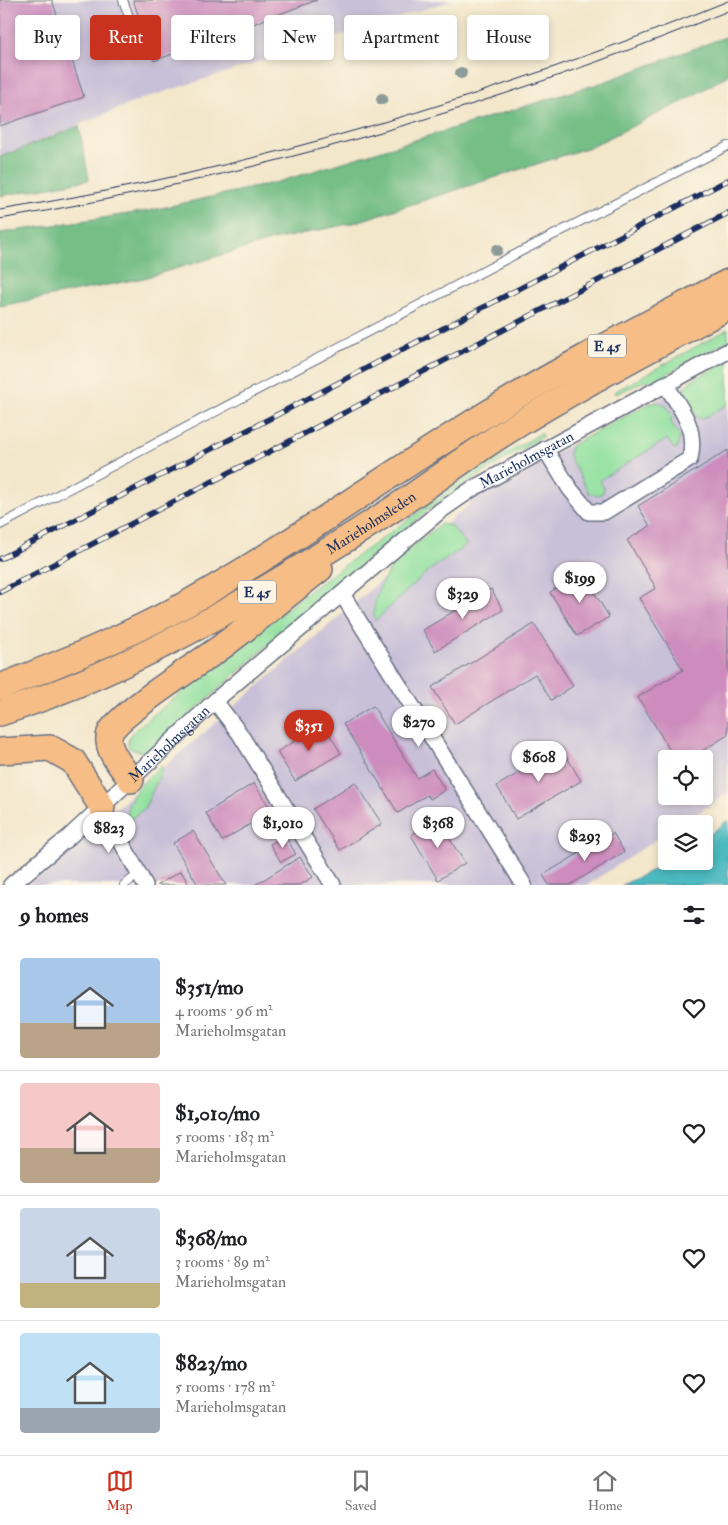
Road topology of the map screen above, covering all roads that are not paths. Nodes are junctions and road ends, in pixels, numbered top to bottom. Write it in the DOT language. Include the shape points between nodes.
graph roads {
  1 [pos="123,0"];
  2 [pos="128,15"];
  3 [pos="728,146"];
  4 [pos="728,282"];
  5 [pos="728,307"];
  6 [pos="728,351"];
  7 [pos="665,384"];
  8 [pos="545,449"];
  9 [pos="390,511"];
  10 [pos="0,525"];
  11 [pos="342,594"];
  12 [pos="0,686"];
  13 [pos="215,702"];
  14 [pos="0,713"];
  15 [pos="0,751"];
  16 [pos="132,780"];
  17 [pos="102,807"];
  18 [pos="142,880"];
  19 [pos="11,885"];
  20 [pos="124,885"];
  21 [pos="333,885"];
  22 [pos="524,885"];
  1 -- 2 [label="lane"];
  3 -- 10 [label="lane" via="526,248"];
  4 -- 12 [label="highway, Marieholmsleden / E 45" via="487,413 187,603 100,646"];
  5 -- 9 [label="highway, Marieholmsleden / E 45" via="538,412"];
  6 -- 7 [label="street, Marieholmsgatan"];
  7 -- 8 [label="street, Marieholmsgatan"];
  7 -- 8 [label="street" via="686,415 694,444 690,460 604,512 588,512"];
  8 -- 11 [label="street, Marieholmsgatan" via="456,500"];
  9 -- 14 [label="highway, Marieholmsleden / E 45" via="173,640 91,678"];
  9 -- 16 [label="highway" via="246,628 133,709 114,728 109,739 111,748"];
  11 -- 13 [label="street, Marieholmsgatan"];
  11 -- 22 [label="street"];
  13 -- 16 [label="street, Marieholmsgatan"];
  13 -- 21 [label="street, Marieholmsgatan" via="240,734"];
  15 -- 17 [label="highway" via="50,748 73,761"];
  16 -- 17 [label="street, Marieholmsgatan"];
  17 -- 18 [label="street"];
  17 -- 19 [label="street, Marieholmsgatan"];
  18 -- 20 [label="lane"];
}
